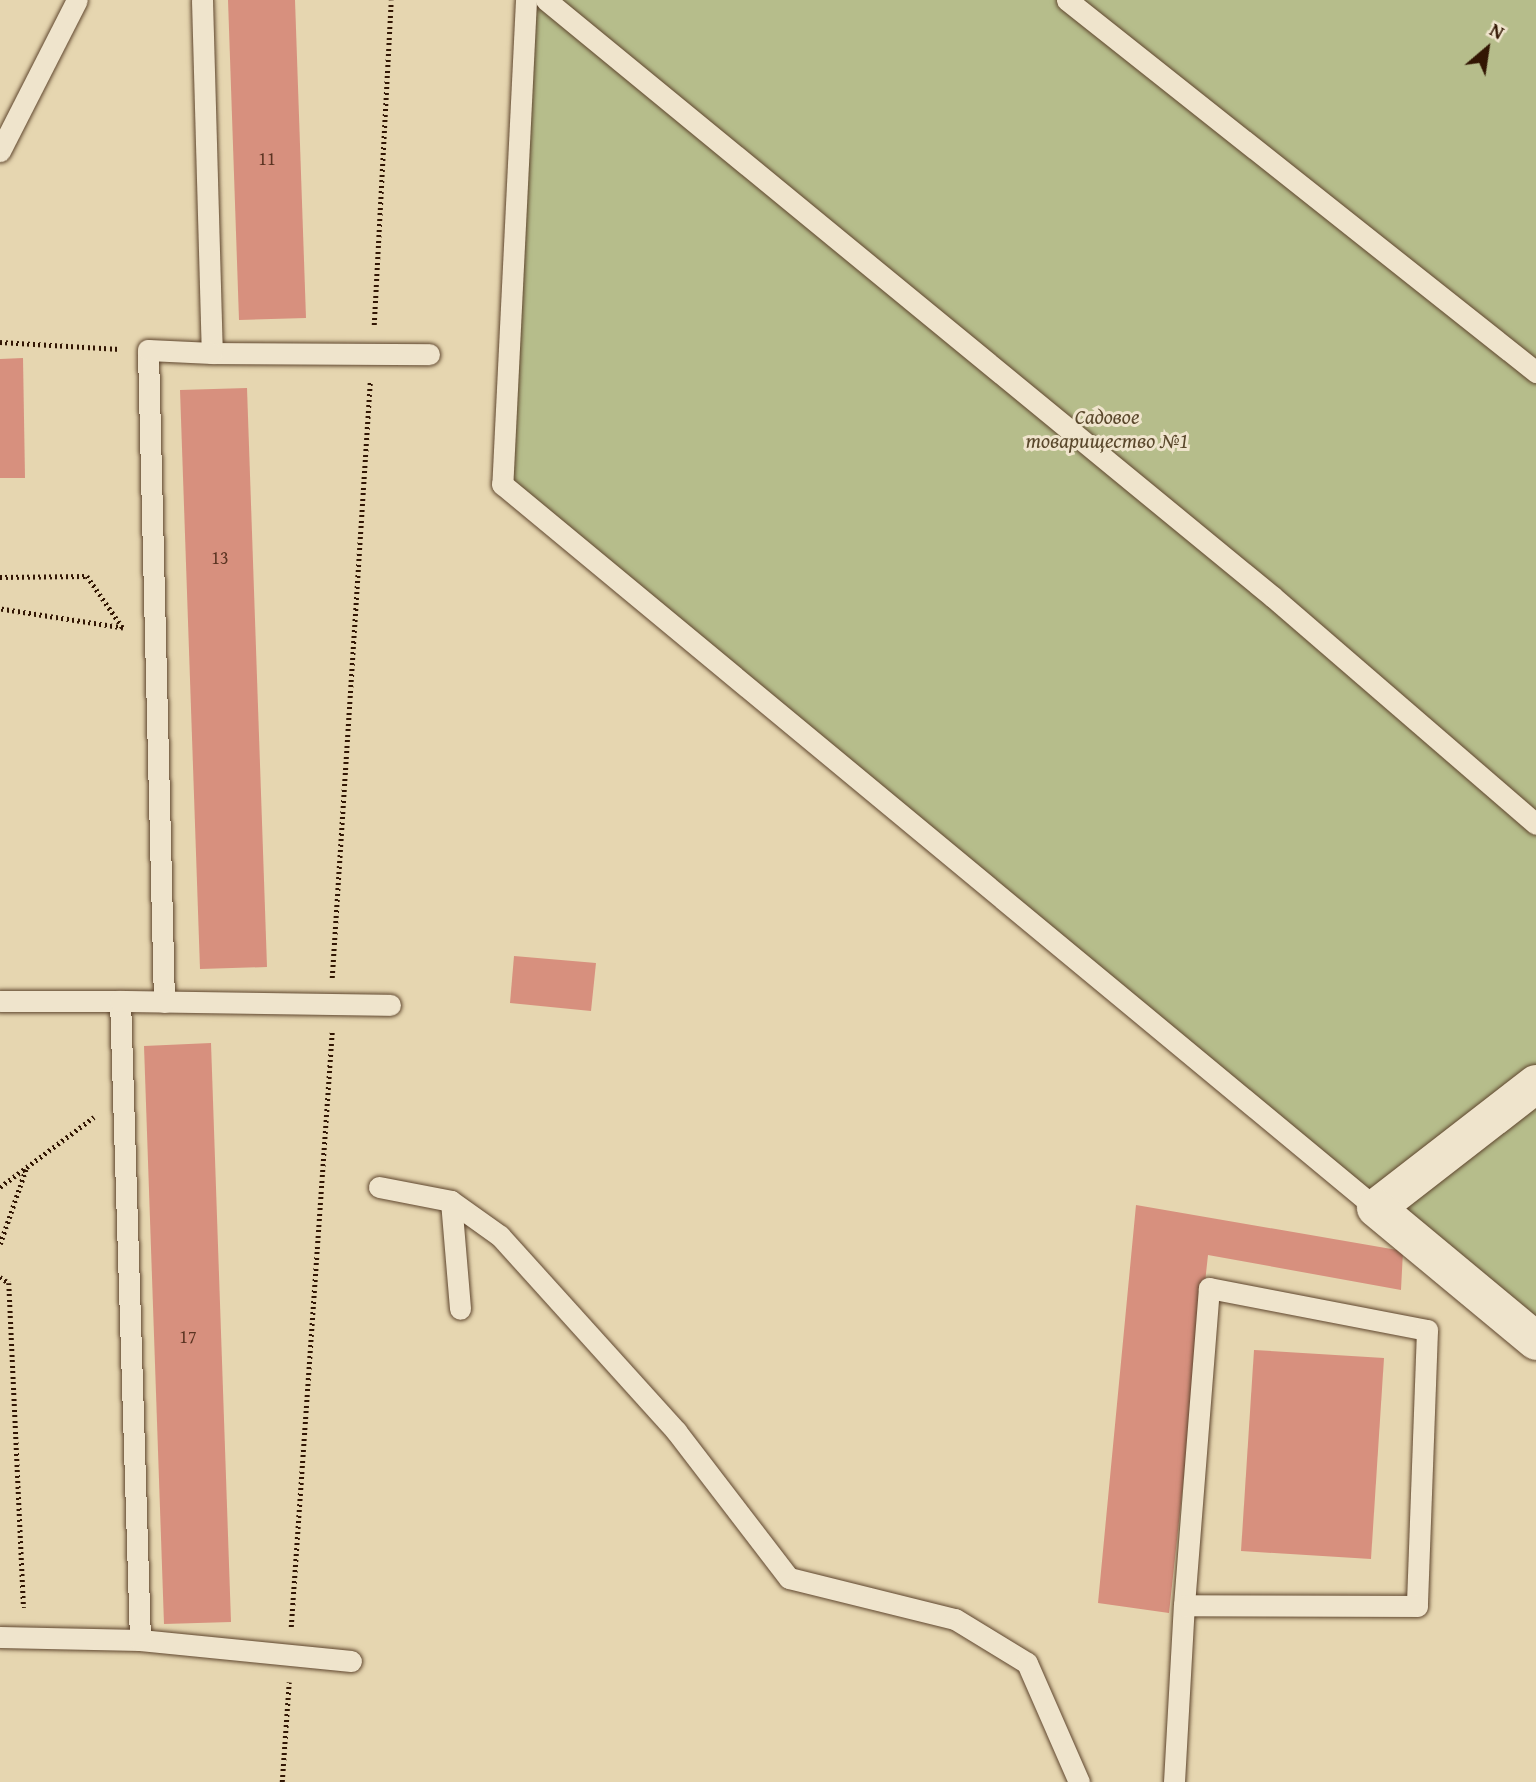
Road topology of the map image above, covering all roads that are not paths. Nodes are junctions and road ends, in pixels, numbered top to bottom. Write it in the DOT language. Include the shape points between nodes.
graph roads {
  1 [pos="77,0"];
  2 [pos="202,0"];
  3 [pos="526,0"];
  4 [pos="546,0"];
  5 [pos="1067,0"];
  6 [pos="0,151"];
  7 [pos="212,353"];
  8 [pos="429,354"];
  9 [pos="1536,372"];
  10 [pos="1536,824"];
  11 [pos="0,1001"];
  12 [pos="120,1002"];
  13 [pos="164,1002"];
  14 [pos="390,1005"];
  15 [pos="1536,1084"];
  16 [pos="379,1187"];
  17 [pos="451,1201"];
  18 [pos="1376,1208"];
  19 [pos="460,1309"];
  20 [pos="1536,1341"];
  21 [pos="1184,1605"];
  22 [pos="0,1637"];
  23 [pos="140,1640"];
  24 [pos="351,1661"];
  25 [pos="1079,1782"];
  26 [pos="1174,1782"];
  1 -- 6 [label="lane"];
  2 -- 7 [label="lane"];
  3 -- 18 [label="lane" via="502,484"];
  4 -- 10 [label="lane" via="1273,597"];
  5 -- 9 [label="lane"];
  7 -- 8 [label="lane"];
  7 -- 13 [label="lane" via="149,350"];
  11 -- 12 [label="lane"];
  12 -- 13 [label="lane"];
  12 -- 23 [label="lane"];
  13 -- 14 [label="lane"];
  15 -- 18 [label="street"];
  16 -- 17 [label="lane"];
  17 -- 19 [label="lane"];
  17 -- 25 [label="lane" via="500,1236 676,1431 789,1578 955,1619 1027,1663"];
  18 -- 20 [label="street"];
  21 -- 21 [label="lane" via="1416,1606 1427,1330 1209,1288"];
  21 -- 26 [label="lane"];
  22 -- 23 [label="lane"];
  23 -- 24 [label="lane"];
}
